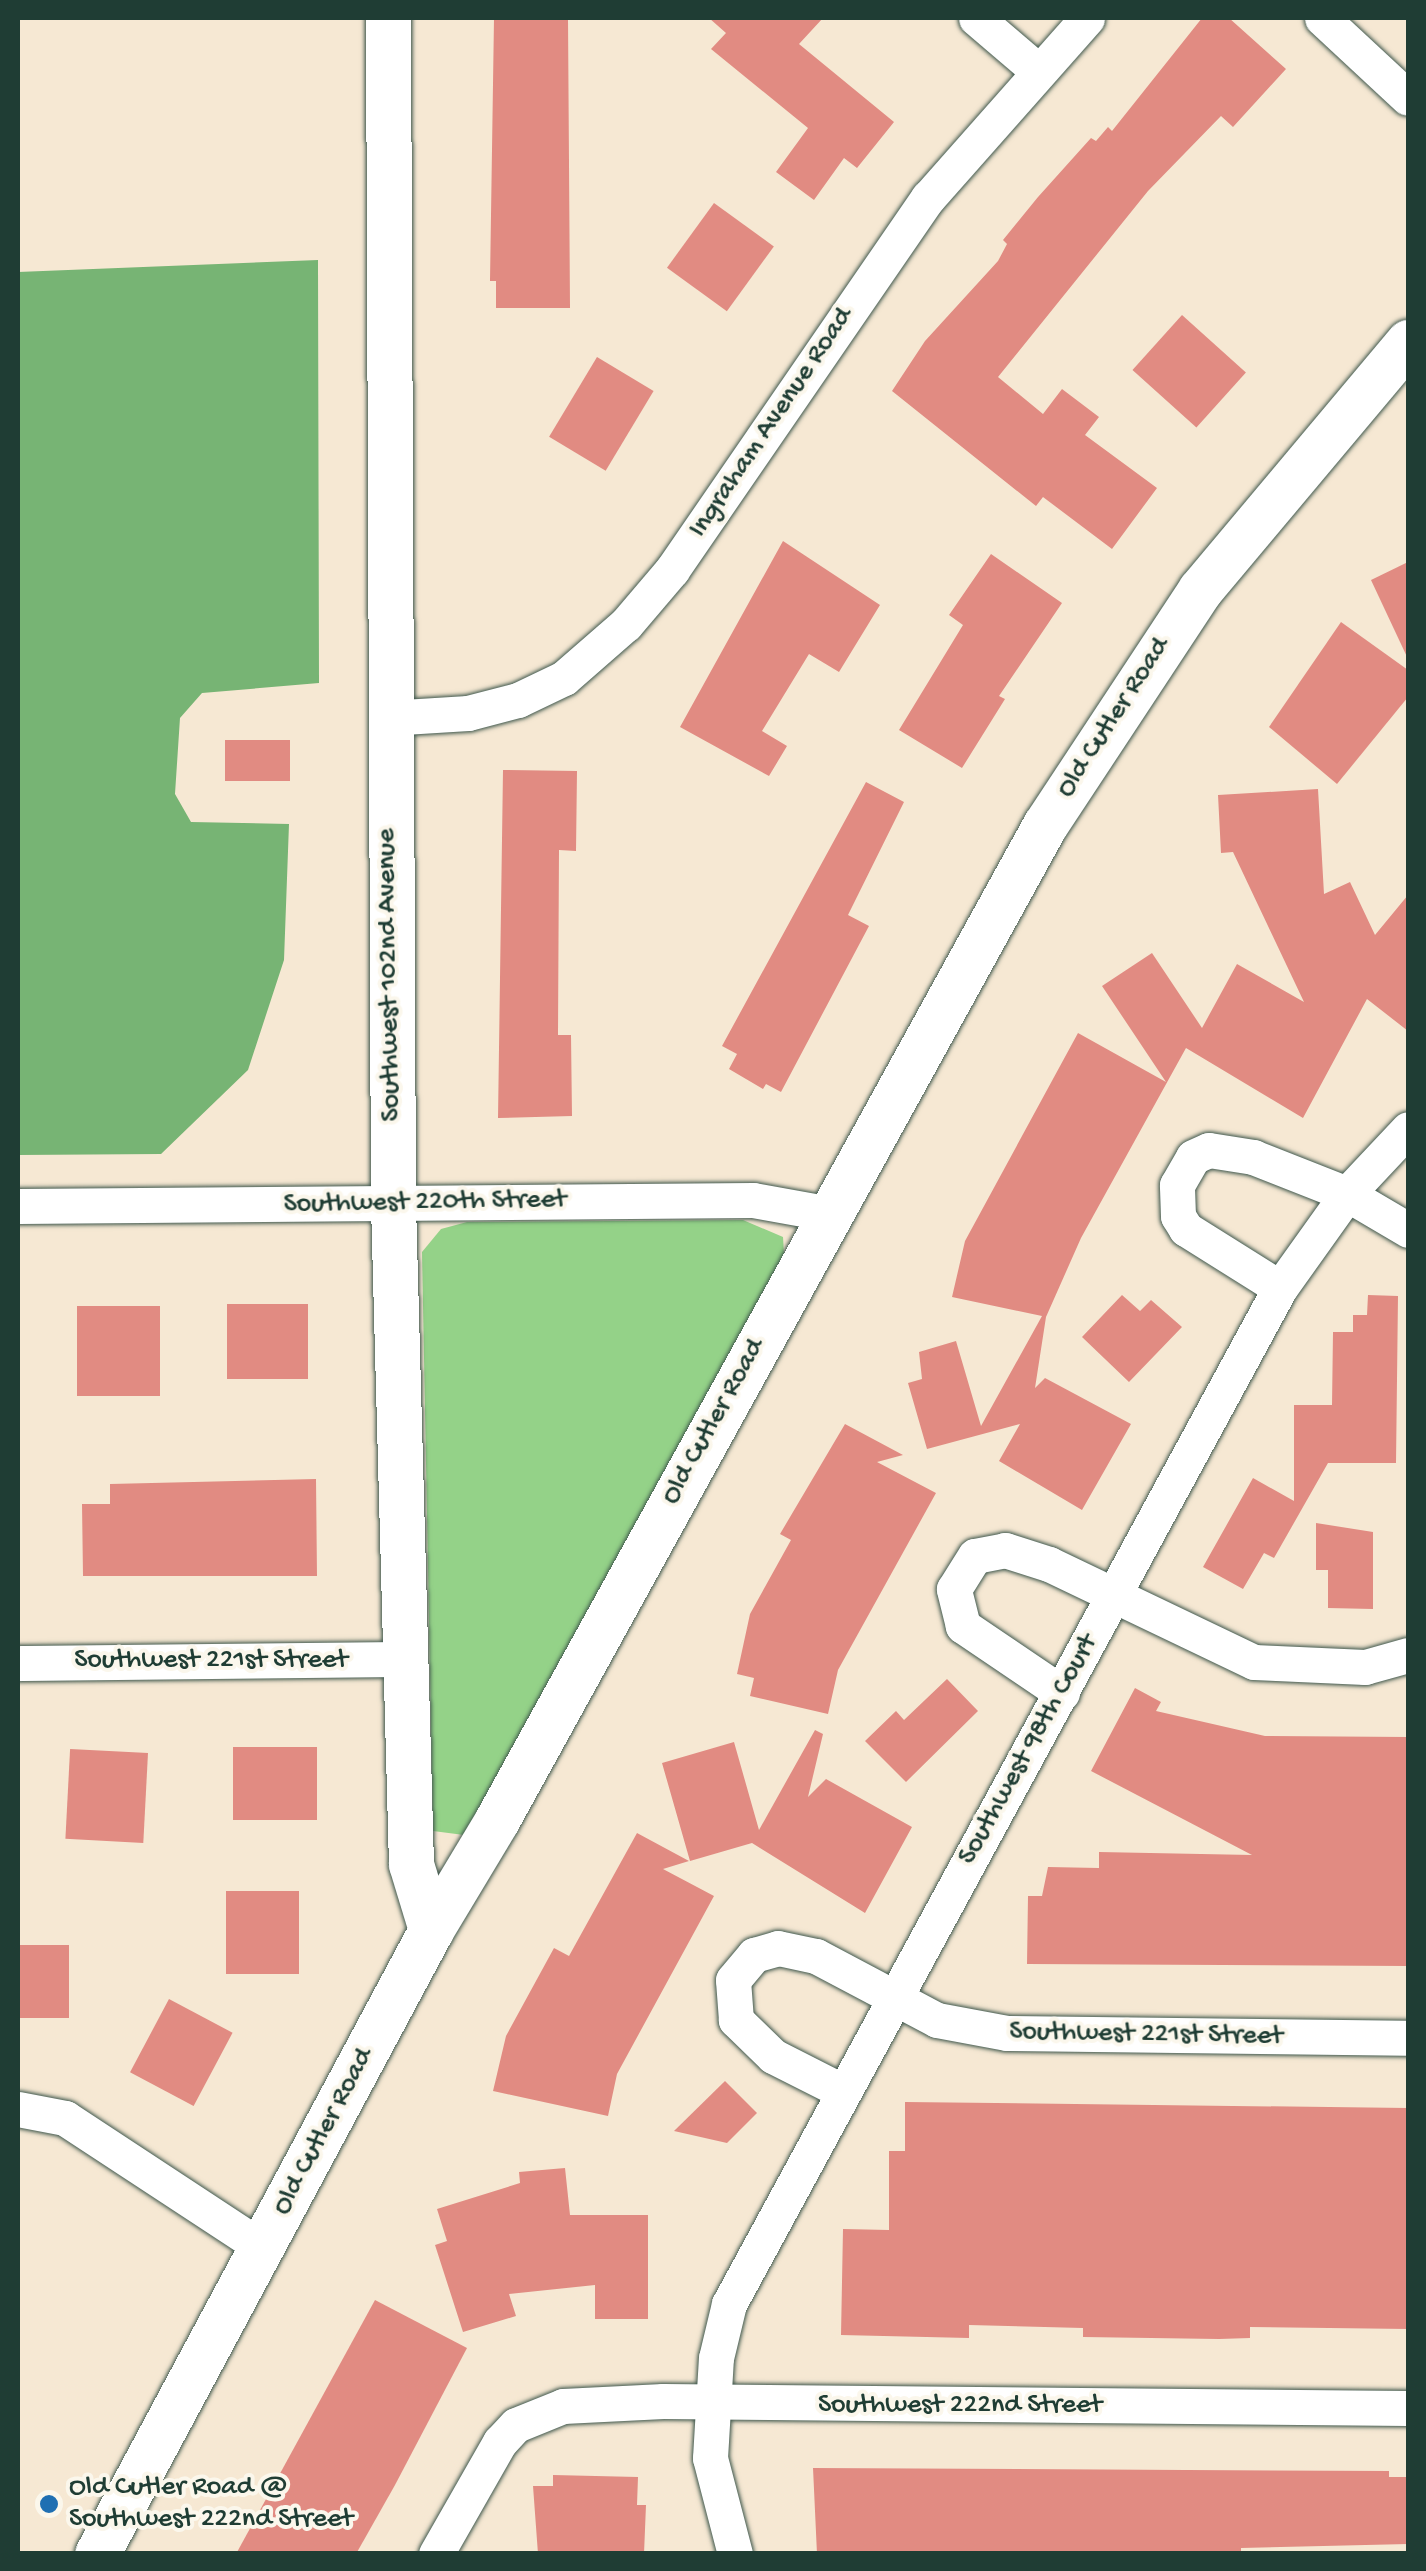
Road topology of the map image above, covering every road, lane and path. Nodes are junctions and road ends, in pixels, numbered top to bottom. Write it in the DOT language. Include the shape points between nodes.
graph roads {
  1 [pos="388,18"];
  2 [pos="976,18"];
  3 [pos="1087,18"];
  4 [pos="1322,18"];
  5 [pos="1038,71"];
  6 [pos="1408,98"];
  7 [pos="1408,342"];
  8 [pos="387,718"];
  9 [pos="1408,1129"];
  10 [pos="1347,1194"];
  11 [pos="393,1204"];
  12 [pos="18,1206"];
  13 [pos="831,1214"];
  14 [pos="1408,1230"];
  15 [pos="1280,1288"];
  16 [pos="1115,1598"];
  17 [pos="1408,1656"];
  18 [pos="405,1660"];
  19 [pos="18,1663"];
  20 [pos="1062,1693"];
  21 [pos="431,1930"];
  22 [pos="890,1998"];
  23 [pos="1408,2038"];
  24 [pos="840,2090"];
  25 [pos="18,2109"];
  26 [pos="263,2248"];
  27 [pos="712,2403"];
  28 [pos="1408,2408"];
  29 [pos="97,2554"];
  30 [pos="436,2554"];
  31 [pos="735,2554"];
  1 -- 8 [label="street, Southwest 102nd Avenue"];
  2 -- 5 [label="street"];
  3 -- 5 [label="street, Ingraham Avenue Road"];
  4 -- 6 [label="street"];
  5 -- 8 [label="street, Ingraham Avenue Road" via="901,234 672,570 626,624 564,678 528,696 468,713"];
  7 -- 13 [label="street, Old Cutler Road" via="1269,502 1140,674 1044,825"];
  8 -- 11 [label="street, Southwest 102nd Avenue"];
  9 -- 10 [label="street, Southwest 98th Court"];
  10 -- 14 [label="street"];
  10 -- 15 [label="street, Southwest 98th Court"];
  10 -- 15 [label="street" via="1231,1151 1209,1150 1182,1170 1176,1201 1186,1229"];
  11 -- 12 [label="street, Southwest 220th Street"];
  11 -- 13 [label="street, Southwest 220th Street" via="753,1200"];
  11 -- 18 [label="street, Southwest 102nd Avenue"];
  13 -- 21 [label="street, Old Cutler Road"];
  15 -- 16 [label="street, Southwest 98th Court"];
  16 -- 17 [label="street" via="1254,1662 1365,1667"];
  16 -- 20 [label="street, Southwest 98th Court"];
  16 -- 20 [label="street" via="1005,1550 966,1562 954,1598 963,1626"];
  18 -- 19 [label="street, Southwest 221st Street"];
  18 -- 21 [label="street, Southwest 102nd Avenue" via="410,1864"];
  20 -- 22 [label="street, Southwest 98th Court"];
  21 -- 26 [label="street, Old Cutler Road"];
  22 -- 23 [label="street, Southwest 221st Street" via="937,2020 1046,2036"];
  22 -- 24 [label="street, Southwest 98th Court"];
  22 -- 24 [label="street, Southwest 221st Street" via="798,1951 766,1950 737,1968 733,2004 750,2038"];
  24 -- 27 [label="street, Southwest 98th Court" via="729,2304"];
  25 -- 26 [label="street" via="64,2118"];
  26 -- 29 [label="street, Old Cutler Road"];
  27 -- 28 [label="street, Southwest 222nd Street"];
  27 -- 30 [label="street, Southwest 222nd Street" via="589,2403 546,2411 516,2426 489,2459"];
  27 -- 31 [label="street, Southwest 98th Court" via="712,2477"];
}
